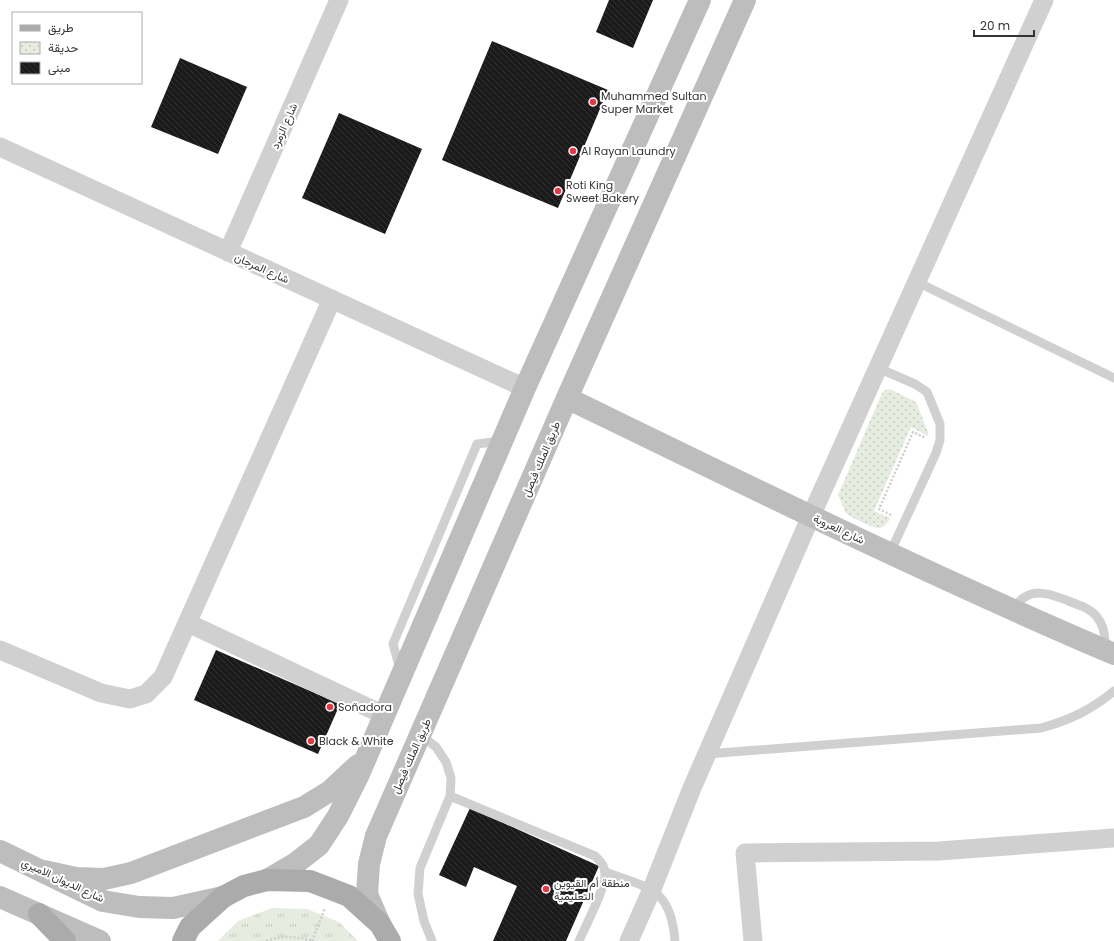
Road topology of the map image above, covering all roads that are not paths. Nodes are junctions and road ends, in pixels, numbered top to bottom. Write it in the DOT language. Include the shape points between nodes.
graph roads {
  1 [pos="340,0"];
  2 [pos="700,0"];
  3 [pos="745,0"];
  4 [pos="1044,0"];
  5 [pos="0,147"];
  6 [pos="228,252"];
  7 [pos="917,282"];
  8 [pos="332,299"];
  9 [pos="878,368"];
  10 [pos="1114,378"];
  11 [pos="525,388"];
  12 [pos="567,398"];
  13 [pos="811,516"];
  14 [pos="890,553"];
  15 [pos="1012,610"];
  16 [pos="188,623"];
  17 [pos="0,650"];
  18 [pos="1109,652"];
  19 [pos="1114,691"];
  20 [pos="384,715"];
  21 [pos="421,736"];
  22 [pos="707,754"];
  23 [pos="366,758"];
  24 [pos="450,796"];
  25 [pos="1114,838"];
  26 [pos="0,851"];
  27 [pos="44,871"];
  28 [pos="605,872"];
  29 [pos="267,880"];
  30 [pos="652,889"];
  31 [pos="223,896"];
  32 [pos="0,897"];
  33 [pos="39,914"];
  34 [pos="385,932"];
  35 [pos="65,941"];
  36 [pos="100,941"];
  37 [pos="183,941"];
  38 [pos="432,941"];
  39 [pos="579,941"];
  40 [pos="629,941"];
  41 [pos="676,941"];
  42 [pos="753,941"];
  1 -- 6 [label="street, شارع الزمرد"];
  2 -- 11 [label="main road"];
  3 -- 12 [label="main road, طريق الملك فيصل"];
  4 -- 7 [label="street"];
  5 -- 6 [label="street, شارع المرجان"];
  6 -- 8 [label="street, شارع المرجان"];
  7 -- 9 [label="street"];
  7 -- 10 [label="lane"];
  8 -- 11 [label="street, شارع المرجان"];
  8 -- 16 [label="street"];
  9 -- 13 [label="street"];
  9 -- 14 [label="lane" via="927,392 940,424 940,440 936,453"];
  11 -- 20 [label="main road"];
  12 -- 13 [label="main road, شارع العروبة"];
  12 -- 21 [label="main road, طريق الملك فيصل"];
  13 -- 14 [label="main road, شارع العروبة"];
  13 -- 22 [label="street"];
  14 -- 15 [label="main road, شارع العروبة"];
  15 -- 18 [label="main road, شارع العروبة"];
  15 -- 18 [label="lane" via="1022,598 1037,593 1052,594 1084,607 1095,614 1102,624"];
  16 -- 17 [label="street" via="163,677 146,694 130,700 101,694"];
  16 -- 20 [label="street"];
  19 -- 22 [label="lane" via="1079,715 1041,728"];
  20 -- 23 [label="main road"];
  21 -- 24 [label="lane" via="436,747 446,762 451,778"];
  21 -- 34 [label="main road, طريق الملك فيصل" via="376,836 369,864 367,894"];
  22 -- 30 [label="street"];
  23 -- 27 [label="main road" via="330,791 304,807 131,872 104,879 76,878"];
  23 -- 29 [label="main road" via="338,816 319,845 296,863"];
  24 -- 28 [label="lane" via="595,856 600,860"];
  24 -- 38 [label="lane" via="420,868 418,894"];
  25 -- 42 [label="street" via="939,851 745,854"];
  26 -- 27 [label="main road, شارع الديوان الاميري"];
  27 -- 31 [label="main road, شارع الديوان الاميري" via="103,901 139,907 173,908"];
  28 -- 30 [label="lane"];
  28 -- 39 [label="lane" via="604,885"];
  29 -- 31 [label="main road" via="244,886"];
  29 -- 34 [label="main road" via="310,881 349,896"];
  30 -- 40 [label="street"];
  30 -- 41 [label="lane" via="670,910"];
  31 -- 37 [label="main road" via="190,927"];
  32 -- 33 [label="main road"];
  33 -- 35 [label="main road"];
  33 -- 36 [label="main road"];
}
